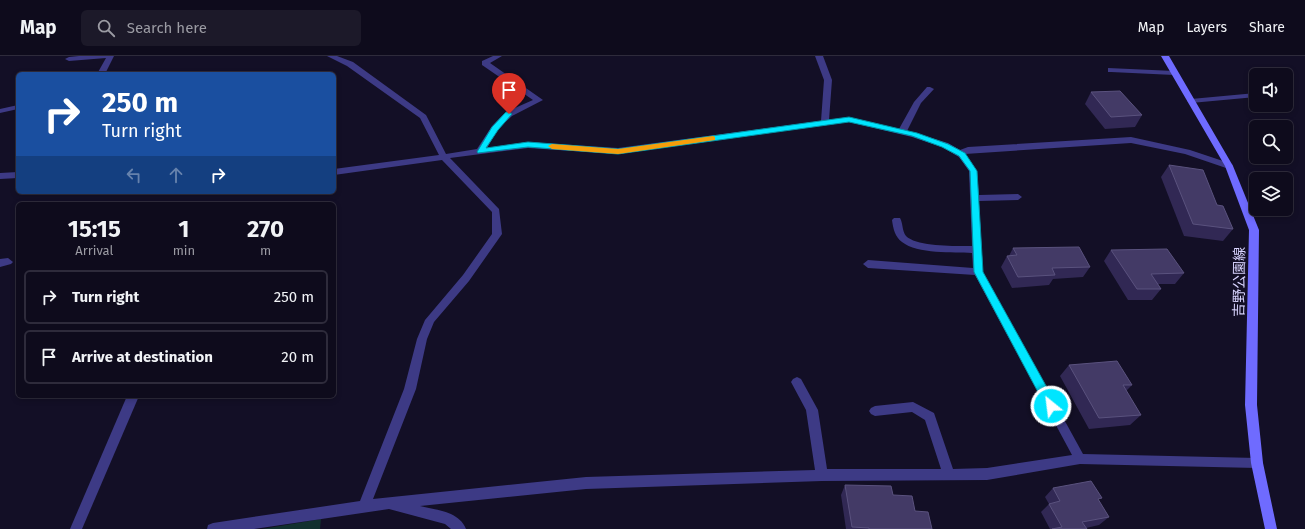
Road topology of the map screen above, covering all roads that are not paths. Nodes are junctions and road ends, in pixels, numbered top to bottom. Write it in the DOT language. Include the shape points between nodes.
graph roads {
  1 [pos="104,56"];
  2 [pos="110,56"];
  3 [pos="331,56"];
  4 [pos="498,56"];
  5 [pos="819,56"];
  6 [pos="1165,56"];
  7 [pos="68,59"];
  8 [pos="1111,70"];
  9 [pos="102,72"];
  10 [pos="1174,73"];
  11 [pos="930,89"];
  12 [pos="1249,96"];
  13 [pos="1191,101"];
  14 [pos="16,107"];
  15 [pos="0,111"];
  16 [pos="825,123"];
  17 [pos="902,132"];
  18 [pos="480,152"];
  19 [pos="959,153"];
  20 [pos="444,157"];
  21 [pos="1229,166"];
  22 [pos="336,172"];
  23 [pos="16,175"];
  24 [pos="0,176"];
  25 [pos="1018,197"];
  26 [pos="975,198"];
  27 [pos="897,220"];
  28 [pos="977,250"];
  29 [pos="868,264"];
  30 [pos="978,272"];
  31 [pos="797,382"];
  32 [pos="132,398"];
  33 [pos="875,411"];
  34 [pos="1080,459"];
  35 [pos="1257,463"];
  36 [pos="949,474"];
  37 [pos="822,475"];
  38 [pos="387,503"];
  39 [pos="364,506"];
  40 [pos="76,529"];
  41 [pos="213,529"];
  42 [pos="460,529"];
  43 [pos="1271,529"];
  1 -- 7 [label="street"];
  2 -- 9 [label="street"];
  3 -- 20 [label="street" via="350,64 422,117"];
  4 -- 18 [label="street" via="484,63 539,100 509,114 495,128"];
  5 -- 16 [label="street" via="828,80"];
  6 -- 10 [label="main road, 吉野公園線"];
  8 -- 10 [label="street"];
  10 -- 13 [label="main road, 吉野公園線"];
  11 -- 17 [label="street" via="918,102"];
  12 -- 13 [label="street"];
  13 -- 21 [label="main road, 吉野公園線"];
  14 -- 15 [label="street"];
  16 -- 17 [label="street" via="849,120"];
  16 -- 18 [label="street" via="618,152 528,144"];
  17 -- 19 [label="street" via="945,145"];
  18 -- 20 [label="street"];
  19 -- 21 [label="street" via="968,150 1131,140 1187,152"];
  19 -- 26 [label="street" via="974,171"];
  20 -- 22 [label="street"];
  20 -- 39 [label="street" via="496,210 497,234 466,278 430,320 422,339 410,389"];
  21 -- 35 [label="main road, 吉野公園線" via="1254,230 1251,405"];
  23 -- 24 [label="street"];
  25 -- 26 [label="street"];
  26 -- 28 [label="street"];
  27 -- 28 [label="street" via="898,231 906,241 921,246"];
  28 -- 30 [label="street"];
  29 -- 30 [label="street"];
  30 -- 34 [label="street"];
  31 -- 37 [label="street" via="812,410"];
  32 -- 40 [label="street"];
  33 -- 36 [label="street" via="913,407 930,417"];
  34 -- 35 [label="street"];
  34 -- 36 [label="street" via="987,474"];
  35 -- 43 [label="main road, 吉野公園線"];
  36 -- 37 [label="street"];
  37 -- 38 [label="street" via="586,483"];
  38 -- 39 [label="street"];
  38 -- 42 [label="street" via="449,519"];
  39 -- 41 [label="street"];
}
